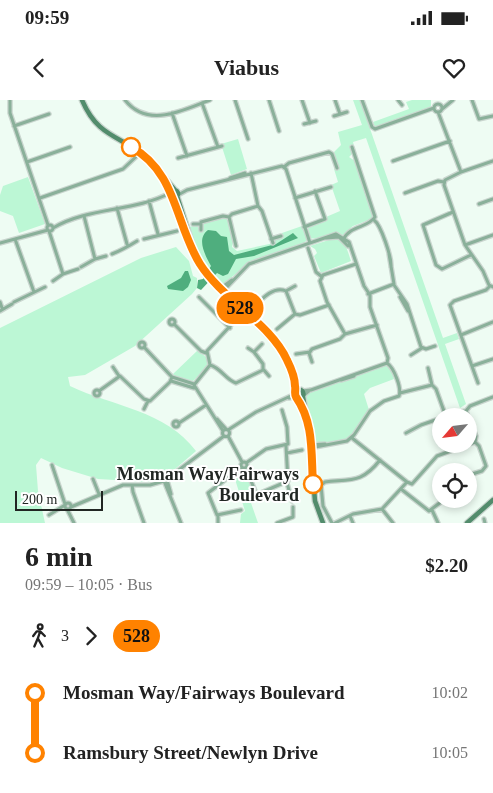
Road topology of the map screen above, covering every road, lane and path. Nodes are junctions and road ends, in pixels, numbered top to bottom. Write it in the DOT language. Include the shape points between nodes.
graph roads {
  1 [pos="10,100"];
  2 [pos="82,100"];
  3 [pos="126,100"];
  4 [pos="210,100"];
  5 [pos="235,100"];
  6 [pos="269,100"];
  7 [pos="302,100"];
  8 [pos="335,100"];
  9 [pos="362,100"];
  10 [pos="398,100"];
  11 [pos="435,100"];
  12 [pos="453,100"];
  13 [pos="472,100"];
  14 [pos="202,103"];
  15 [pos="402,105"];
  16 [pos="438,108"];
  17 [pos="347,112"];
  18 [pos="172,113"];
  19 [pos="49,114"];
  20 [pos="340,114"];
  21 [pos="334,116"];
  22 [pos="493,116"];
  23 [pos="316,121"];
  24 [pos="310,122"];
  25 [pos="304,124"];
  26 [pos="14,126"];
  27 [pos="279,131"];
  28 [pos="248,139"];
  29 [pos="450,141"];
  30 [pos="70,147"];
  31 [pos="352,147"];
  32 [pos="140,153"];
  33 [pos="187,156"];
  34 [pos="178,158"];
  35 [pos="393,161"];
  36 [pos="27,162"];
  37 [pos="493,162"];
  38 [pos="284,167"];
  39 [pos="337,168"];
  40 [pos="461,172"];
  41 [pos="250,173"];
  42 [pos="444,182"];
  43 [pos="331,187"];
  44 [pos="315,191"];
  45 [pos="405,193"];
  46 [pos="174,194"];
  47 [pos="40,198"];
  48 [pos="295,198"];
  49 [pos="493,199"];
  50 [pos="149,200"];
  51 [pos="479,204"];
  52 [pos="258,206"];
  53 [pos="117,208"];
  54 [pos="453,212"];
  55 [pos="84,216"];
  56 [pos="229,217"];
  57 [pos="374,220"];
  58 [pos="193,224"];
  59 [pos="200,224"];
  60 [pos="304,227"];
  61 [pos="50,228"];
  62 [pos="201,230"];
  63 [pos="176,231"];
  64 [pos="158,234"];
  65 [pos="493,235"];
  66 [pos="281,236"];
  67 [pos="344,238"];
  68 [pos="15,239"];
  69 [pos="144,239"];
  70 [pos="137,241"];
  71 [pos="0,243"];
  72 [pos="310,243"];
  73 [pos="127,244"];
  74 [pos="465,245"];
  75 [pos="236,246"];
  76 [pos="308,248"];
  77 [pos="112,254"];
  78 [pos="106,256"];
  79 [pos="471,256"];
  80 [pos="95,259"];
  81 [pos="356,264"];
  82 [pos="63,274"];
  83 [pos="321,276"];
  84 [pos="53,281"];
  85 [pos="394,285"];
  86 [pos="45,286"];
  87 [pos="295,286"];
  88 [pos="492,287"];
  89 [pos="222,289"];
  90 [pos="286,291"];
  91 [pos="34,292"];
  92 [pos="369,294"];
  93 [pos="199,297"];
  94 [pos="0,302"];
  95 [pos="329,305"];
  96 [pos="252,309"];
  97 [pos="1,310"];
  98 [pos="245,312"];
  99 [pos="295,314"];
  100 [pos="493,322"];
  101 [pos="174,324"];
  102 [pos="377,325"];
  103 [pos="231,326"];
  104 [pos="277,329"];
  105 [pos="345,334"];
  106 [pos="461,335"];
  107 [pos="262,344"];
  108 [pos="434,346"];
  109 [pos="144,347"];
  110 [pos="248,348"];
  111 [pos="422,348"];
  112 [pos="254,352"];
  113 [pos="310,352"];
  114 [pos="206,353"];
  115 [pos="296,354"];
  116 [pos="411,355"];
  117 [pos="493,359"];
  118 [pos="312,362"];
  119 [pos="387,363"];
  120 [pos="210,365"];
  121 [pos="472,366"];
  122 [pos="113,367"];
  123 [pos="428,368"];
  124 [pos="263,369"];
  125 [pos="119,376"];
  126 [pos="269,376"];
  127 [pos="172,379"];
  128 [pos="478,383"];
  129 [pos="432,385"];
  130 [pos="194,386"];
  131 [pos="100,391"];
  132 [pos="400,393"];
  133 [pos="299,394"];
  134 [pos="493,397"];
  135 [pos="148,401"];
  136 [pos="206,404"];
  137 [pos="441,408"];
  138 [pos="468,408"];
  139 [pos="144,409"];
  140 [pos="282,410"];
  141 [pos="432,420"];
  142 [pos="179,423"];
  143 [pos="226,433"];
  144 [pos="406,434"];
  145 [pos="352,438"];
  146 [pos="478,445"];
  147 [pos="286,446"];
  148 [pos="310,446"];
  149 [pos="302,450"];
  150 [pos="287,453"];
  151 [pos="445,453"];
  152 [pos="380,460"];
  153 [pos="243,464"];
  154 [pos="52,465"];
  155 [pos="477,472"];
  156 [pos="93,478"];
  157 [pos="165,481"];
  158 [pos="251,481"];
  159 [pos="287,482"];
  160 [pos="407,482"];
  161 [pos="132,484"];
  162 [pos="401,489"];
  163 [pos="256,493"];
  164 [pos="99,494"];
  165 [pos="251,497"];
  166 [pos="493,500"];
  167 [pos="292,501"];
  168 [pos="68,506"];
  169 [pos="293,507"];
  170 [pos="434,508"];
  171 [pos="382,509"];
  172 [pos="241,510"];
  173 [pos="432,510"];
  174 [pos="49,516"];
  175 [pos="218,516"];
  176 [pos="350,516"];
  177 [pos="293,517"];
  178 [pos="298,520"];
  179 [pos="74,523"];
  180 [pos="144,523"];
  181 [pos="182,523"];
  182 [pos="218,523"];
  183 [pos="277,523"];
  184 [pos="323,523"];
  185 [pos="333,523"];
  186 [pos="353,523"];
  187 [pos="393,523"];
  188 [pos="438,523"];
  189 [pos="467,523"];
  1 -- 26 [label="street"];
  2 -- 32 [label="street" via="102,129"];
  3 -- 18 [label="street" via="148,115 160,117"];
  4 -- 14 [label="street"];
  5 -- 28 [label="street"];
  6 -- 27 [label="street"];
  7 -- 24 [label="street"];
  8 -- 20 [label="street"];
  9 -- 16 [label="street" via="375,130"];
  10 -- 15 [label="street"];
  11 -- 16 [label="street"];
  12 -- 16 [label="street"];
  13 -- 22 [label="street" via="479,119"];
  14 -- 18 [label="street"];
  14 -- 33 [label="street" via="220,147"];
  16 -- 29 [label="street"];
  17 -- 20 [label="street"];
  18 -- 33 [label="street"];
  19 -- 26 [label="street"];
  20 -- 21 [label="street"];
  23 -- 24 [label="street"];
  24 -- 25 [label="street"];
  26 -- 36 [label="street"];
  29 -- 35 [label="street"];
  29 -- 40 [label="street"];
  30 -- 36 [label="street"];
  31 -- 57 [label="street"];
  32 -- 46 [label="street" via="152,162"];
  32 -- 47 [label="street" via="123,169"];
  33 -- 34 [label="street"];
  36 -- 47 [label="street"];
  37 -- 40 [label="street"];
  38 -- 39 [label="street" via="329,152"];
  38 -- 41 [label="street"];
  38 -- 48 [label="street"];
  40 -- 42 [label="street"];
  41 -- 46 [label="street"];
  41 -- 52 [label="street"];
  42 -- 45 [label="street" via="437,181"];
  42 -- 54 [label="street"];
  43 -- 44 [label="street"];
  44 -- 48 [label="street"];
  44 -- 60 [label="street" via="324,220"];
  46 -- 50 [label="street"];
  46 -- 89 [label="street" via="199,262"];
  47 -- 61 [label="street"];
  48 -- 60 [label="street"];
  49 -- 51 [label="street"];
  50 -- 53 [label="street"];
  50 -- 64 [label="street"];
  52 -- 56 [label="street"];
  52 -- 66 [label="street" via="272,241"];
  53 -- 55 [label="street"];
  53 -- 73 [label="street"];
  54 -- 74 [label="street"];
  54 -- 79 [label="street" via="423,225 436,265 442,269"];
  55 -- 61 [label="street"];
  55 -- 80 [label="street"];
  56 -- 59 [label="street"];
  56 -- 75 [label="street"];
  57 -- 67 [label="street" via="353,228"];
  57 -- 85 [label="street" via="379,225 389,254"];
  58 -- 59 [label="street"];
  59 -- 62 [label="street"];
  60 -- 72 [label="street"];
  61 -- 68 [label="street"];
  61 -- 82 [label="street"];
  63 -- 64 [label="street"];
  64 -- 69 [label="street"];
  65 -- 74 [label="street"];
  67 -- 72 [label="street" via="336,236"];
  67 -- 81 [label="street"];
  68 -- 71 [label="street"];
  68 -- 91 [label="street"];
  70 -- 73 [label="street"];
  72 -- 89 [label="street" via="249,264"];
  73 -- 77 [label="street"];
  74 -- 79 [label="street"];
  76 -- 83 [label="street" via="316,272"];
  78 -- 80 [label="street"];
  79 -- 88 [label="street"];
  80 -- 82 [label="street"];
  81 -- 83 [label="street"];
  81 -- 92 [label="street" via="362,287"];
  82 -- 84 [label="street"];
  83 -- 95 [label="street"];
  85 -- 92 [label="street"];
  85 -- 111 [label="street" via="410,314"];
  86 -- 91 [label="street"];
  87 -- 90 [label="street"];
  88 -- 106 [label="street" via="451,303"];
  89 -- 98 [label="street"];
  90 -- 96 [label="street" via="282,289 268,294"];
  90 -- 99 [label="street"];
  91 -- 97 [label="street"];
  92 -- 102 [label="street"];
  93 -- 103 [label="street"];
  94 -- 97 [label="street"];
  95 -- 99 [label="street"];
  95 -- 105 [label="street"];
  98 -- 103 [label="street"];
  98 -- 133 [label="street" via="281,349"];
  99 -- 104 [label="street"];
  100 -- 106 [label="street"];
  101 -- 114 [label="street"];
  102 -- 105 [label="street"];
  102 -- 119 [label="street"];
  103 -- 114 [label="street"];
  105 -- 113 [label="street"];
  106 -- 121 [label="street"];
  107 -- 112 [label="street"];
  108 -- 111 [label="street"];
  109 -- 127 [label="street"];
  110 -- 112 [label="street"];
  111 -- 116 [label="street"];
  112 -- 124 [label="street"];
  113 -- 115 [label="street"];
  113 -- 118 [label="street"];
  114 -- 120 [label="street"];
  117 -- 121 [label="street"];
  119 -- 132 [label="street" via="392,368"];
  119 -- 133 [label="street" via="348,380"];
  120 -- 124 [label="street" via="217,367 235,384"];
  120 -- 130 [label="street"];
  121 -- 128 [label="street"];
  122 -- 125 [label="street"];
  123 -- 129 [label="street"];
  124 -- 126 [label="street"];
  125 -- 131 [label="street"];
  125 -- 135 [label="street"];
  127 -- 130 [label="street"];
  127 -- 135 [label="street"];
  129 -- 132 [label="street"];
  129 -- 137 [label="street"];
  130 -- 136 [label="street"];
  132 -- 145 [label="street" via="370,411"];
  133 -- 143 [label="street" via="262,409"];
  133 -- 148 [label="street"];
  134 -- 138 [label="street"];
  135 -- 139 [label="street"];
  136 -- 142 [label="street"];
  136 -- 143 [label="street"];
  140 -- 147 [label="street" via="287,431"];
  141 -- 144 [label="street"];
  143 -- 153 [label="street"];
  143 -- 157 [label="street"];
  145 -- 148 [label="street" via="344,443"];
  145 -- 152 [label="street"];
  146 -- 155 [label="street" via="486,466"];
  147 -- 150 [label="street"];
  147 -- 153 [label="street" via="266,449"];
  148 -- 184 [label="street" via="315,501"];
  149 -- 150 [label="street"];
  150 -- 159 [label="street"];
  151 -- 160 [label="street" via="414,483"];
  152 -- 160 [label="street"];
  152 -- 185 [label="street" via="363,477 320,485 323,506"];
  153 -- 175 [label="street" via="208,492"];
  154 -- 168 [label="street"];
  156 -- 164 [label="street"];
  157 -- 161 [label="street" via="150,485"];
  157 -- 181 [label="street"];
  158 -- 163 [label="street"];
  159 -- 163 [label="street"];
  159 -- 167 [label="street"];
  160 -- 162 [label="street"];
  161 -- 164 [label="street"];
  161 -- 180 [label="street"];
  162 -- 171 [label="street"];
  162 -- 173 [label="street" via="426,510"];
  163 -- 165 [label="street"];
  164 -- 168 [label="street"];
  166 -- 189 [label="street"];
  168 -- 174 [label="street"];
  168 -- 179 [label="street"];
  169 -- 177 [label="street"];
  170 -- 173 [label="street"];
  171 -- 176 [label="street"];
  171 -- 187 [label="street"];
  172 -- 175 [label="street"];
  173 -- 188 [label="street"];
  175 -- 182 [label="street"];
  176 -- 185 [label="street"];
  176 -- 186 [label="street"];
  177 -- 178 [label="street"];
  177 -- 183 [label="street"];
}
